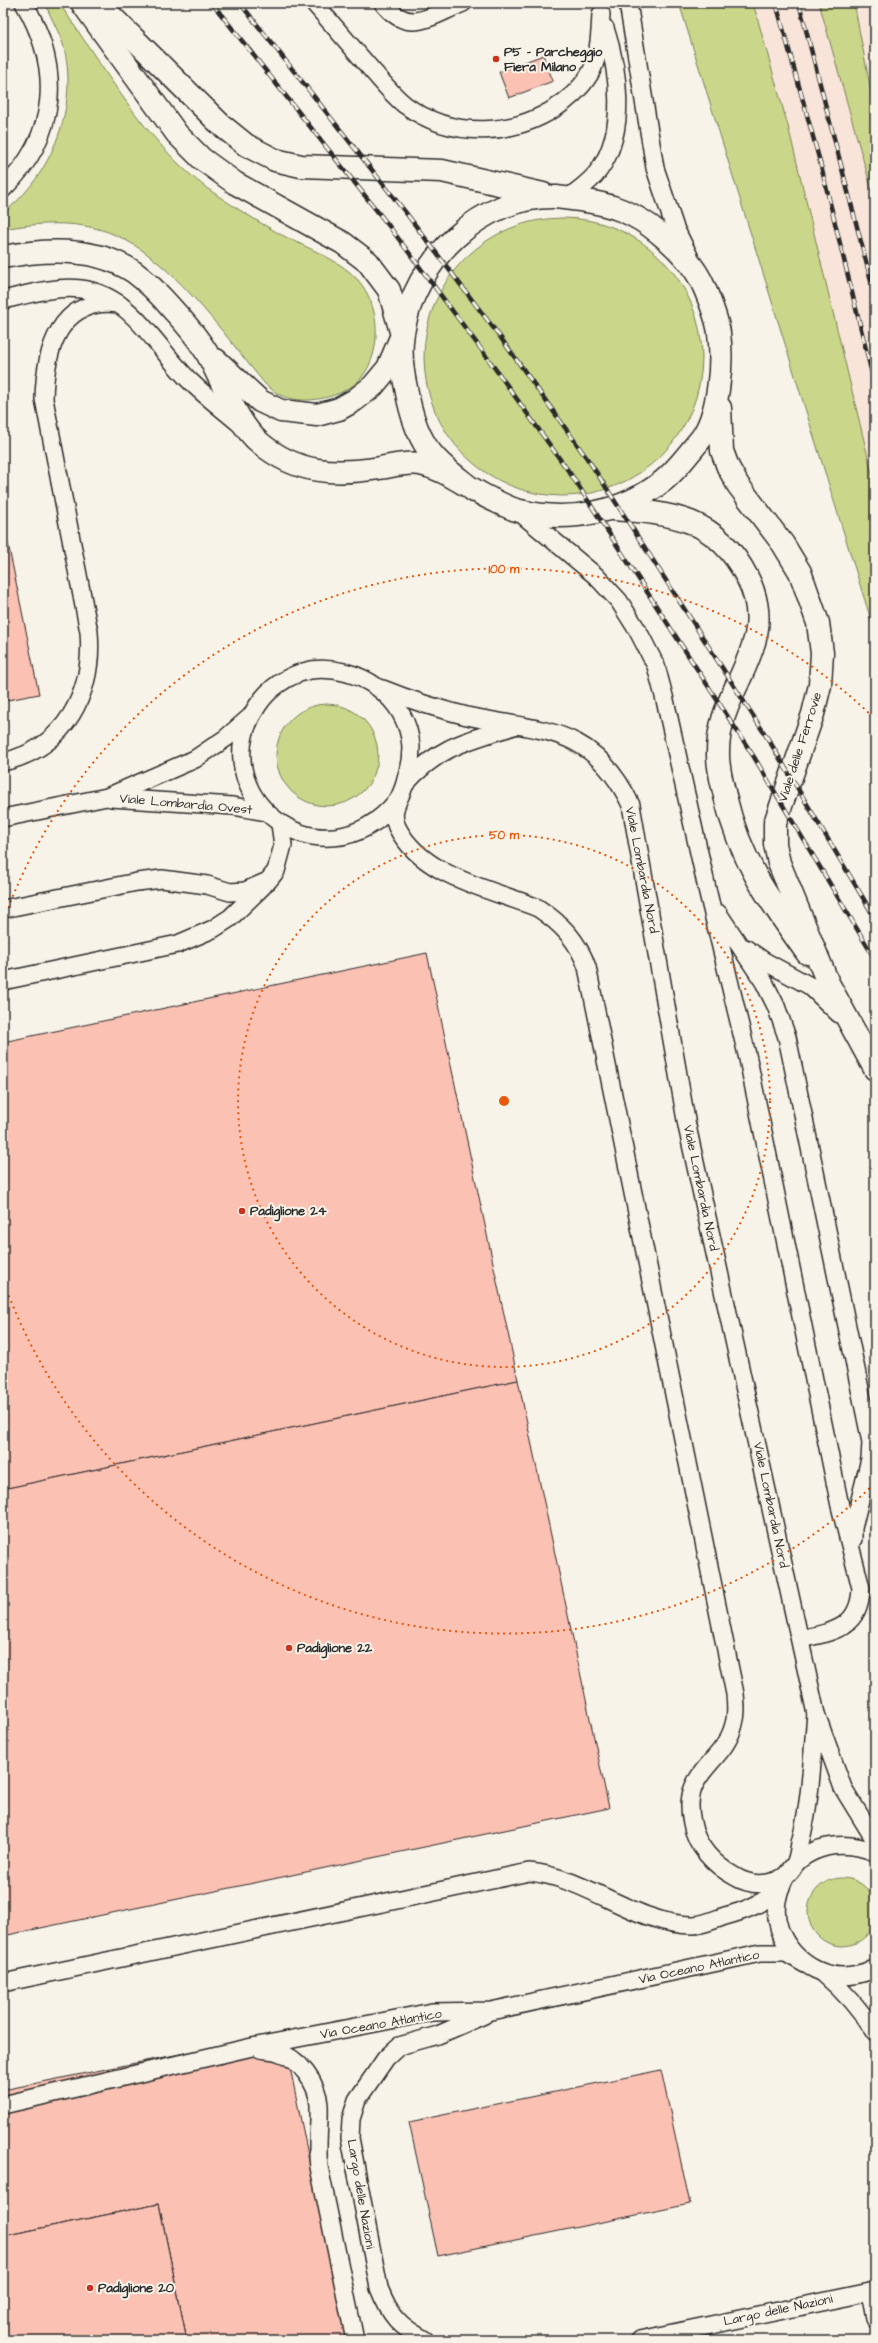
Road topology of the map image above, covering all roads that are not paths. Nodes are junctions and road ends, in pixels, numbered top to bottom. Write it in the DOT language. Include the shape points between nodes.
graph roads {
  1 [pos="24,3"];
  2 [pos="82,3"];
  3 [pos="98,3"];
  4 [pos="314,3"];
  5 [pos="383,3"];
  6 [pos="463,3"];
  7 [pos="628,3"];
  8 [pos="598,8"];
  9 [pos="3,189"];
  10 [pos="560,198"];
  11 [pos="3,257"];
  12 [pos="702,283"];
  13 [pos="3,300"];
  14 [pos="119,304"];
  15 [pos="402,335"];
  16 [pos="205,349"];
  17 [pos="719,382"];
  18 [pos="246,429"];
  19 [pos="474,491"];
  20 [pos="610,509"];
  21 [pos="518,511"];
  22 [pos="378,688"];
  23 [pos="250,716"];
  24 [pos="516,725"];
  25 [pos="3,762"];
  26 [pos="405,784"];
  27 [pos="107,797"];
  28 [pos="396,802"];
  29 [pos="266,812"];
  30 [pos="3,818"];
  31 [pos="280,824"];
  32 [pos="268,881"];
  33 [pos="708,893"];
  34 [pos="3,909"];
  35 [pos="730,932"];
  36 [pos="3,981"];
  37 [pos="828,983"];
  38 [pos="859,1040"];
  39 [pos="875,1069"];
  40 [pos="873,1447"];
  41 [pos="853,1550"];
  42 [pos="800,1639"];
  43 [pos="816,1714"];
  44 [pos="875,1840"];
  45 [pos="875,1852"];
  46 [pos="795,1864"];
  47 [pos="781,1887"];
  48 [pos="805,1964"];
  49 [pos="875,1969"];
  50 [pos="823,1973"];
  51 [pos="3,1983"];
  52 [pos="491,2012"];
  53 [pos="875,2033"];
  54 [pos="252,2047"];
  55 [pos="3,2105"];
  56 [pos="872,2291"];
  57 [pos="875,2319"];
  58 [pos="355,2340"];
  59 [pos="400,2340"];
  60 [pos="420,2340"];
  61 [pos="425,2340"];
  62 [pos="640,2340"];
  1 -- 9 [label="lane" via="44,43 50,70 49,94 46,117 40,134 22,166"];
  2 -- 15 [label="street" via="178,134 202,159 235,183 343,243 368,262 389,290"];
  3 -- 10 [label="street" via="220,124 246,145 275,160 301,166 442,171"];
  4 -- 8 [label="lane" via="384,85 405,105 429,119 451,127 472,130 492,130 535,120 572,96 594,66 599,46"];
  5 -- 6 [label="lane" via="397,18 410,22"];
  7 -- 12 [label="lane" via="655,168 675,228"];
  8 -- 10 [label="lane" via="615,73 617,100 614,138 599,170"];
  10 -- 12 [label="street" via="607,203 642,219 673,244"];
  10 -- 15 [label="street" via="522,201 490,213 454,237 425,271 410,304"];
  11 -- 16 [label="street" via="50,252 78,253 108,260 126,268 158,294"];
  12 -- 17 [label="street" via="719,331"];
  13 -- 14 [label="lane" via="60,287 83,289"];
  14 -- 18 [label="lane" via="137,318 190,381"];
  14 -- 25 [label="lane" via="94,303 74,313 51,347 44,378 44,399 89,632 91,654 87,672 74,712 63,728 46,744 29,754"];
  15 -- 16 [label="street" via="388,368 373,386 356,400 317,415 281,411 260,401"];
  15 -- 19 [label="street" via="402,370 410,412 431,453"];
  16 -- 18 [label="street"];
  17 -- 20 [label="street" via="708,429 680,464 662,482"];
  17 -- 37 [label="street, Viale delle Ferrovie" via="722,451 728,467 800,572 818,623 822,653 820,685 813,714 775,823 775,844 779,863"];
  18 -- 19 [label="street" via="259,442 295,465 320,471 347,473 419,464 445,474"];
  19 -- 21 [label="street"];
  20 -- 21 [label="street" via="570,518"];
  20 -- 37 [label="street, Viale delle Ferrovie" via="655,512 684,519 708,530 718,536 734,555 754,590 756,634 721,719 718,756 721,777 733,828 764,892"];
  21 -- 33 [label="lane" via="596,576 622,607 656,666"];
  22 -- 23 [label="lane" via="361,677 344,671 308,671 291,676 275,686 262,698"];
  22 -- 24 [label="lane, Viale Lombardia Nord" via="419,704"];
  22 -- 26 [label="lane" via="392,700 408,731 411,748"];
  23 -- 27 [label="lane, Viale Lombardia Ovest" via="226,738 194,759"];
  23 -- 29 [label="lane" via="243,736 242,757 245,777"];
  24 -- 26 [label="lane, Viale Lombardia Nord" via="457,744 439,753 421,765"];
  24 -- 42 [label="lane, Viale Lombardia Nord" via="555,733 576,742 611,770 631,805 688,1126"];
  26 -- 28 [label="lane"];
  27 -- 29 [label="lane, Viale Lombardia Ovest" via="233,806"];
  27 -- 30 [label="lane, Viale Lombardia Ovest"];
  28 -- 31 [label="lane" via="383,817 368,827 334,838 297,834"];
  28 -- 46 [label="lane" via="394,814 397,826 417,854 443,872 533,906 552,918 580,949 587,967 735,1694 737,1711 734,1725 726,1741 699,1774 692,1788 689,1804 692,1823 698,1840 708,1856 722,1869 748,1883 765,1884 776,1881"];
  29 -- 31 [label="lane"];
  31 -- 32 [label="lane" via="282,852 276,871"];
  32 -- 34 [label="lane" via="245,891 230,892 162,879"];
  32 -- 36 [label="lane" via="230,918 196,938"];
  33 -- 35 [label="lane"];
  33 -- 41 [label="lane" via="748,1059 840,1506"];
  35 -- 38 [label="lane" via="764,961 796,978 824,998"];
  35 -- 40 [label="lane" via="764,982 787,1037"];
  37 -- 38 [label="street, Viale delle Ferrovie"];
  38 -- 39 [label="street, Viale delle Ferrovie"];
  40 -- 41 [label="lane" via="853,1528"];
  41 -- 42 [label="lane" via="861,1588 861,1601 856,1613 839,1630"];
  42 -- 43 [label="lane, Viale Lombardia Nord"];
  43 -- 44 [label="lane, Viale Lombardia Nord" via="844,1788"];
  43 -- 46 [label="lane, Viale Lombardia Nord" via="805,1825"];
  45 -- 46 [label="lane" via="859,1846 841,1844 822,1847"];
  46 -- 47 [label="lane"];
  47 -- 48 [label="lane" via="777,1901 781,1935"];
  47 -- 51 [label="lane" via="766,1901 750,1909 695,1925 670,1923 562,1878 529,1872"];
  48 -- 50 [label="lane"];
  48 -- 52 [label="lane, Via Oceano Atlantico" via="786,1953 760,1953"];
  49 -- 50 [label="lane" via="860,1975"];
  50 -- 53 [label="lane" via="864,2015"];
  52 -- 54 [label="lane, Via Oceano Atlantico" via="432,2012"];
  52 -- 61 [label="lane, Largo delle Nazioni" via="438,2035 399,2046 386,2058 356,2100 351,2119 353,2161 379,2288 395,2320 406,2330"];
  54 -- 55 [label="lane, Via Oceano Atlantico"];
  54 -- 58 [label="lane" via="279,2052 295,2062 316,2090 319,2104 316,2149 318,2166"];
  56 -- 57 [label="lane, Largo delle Nazioni"];
  56 -- 62 [label="lane, Largo delle Nazioni"];
  59 -- 60 [label="lane"];
}
